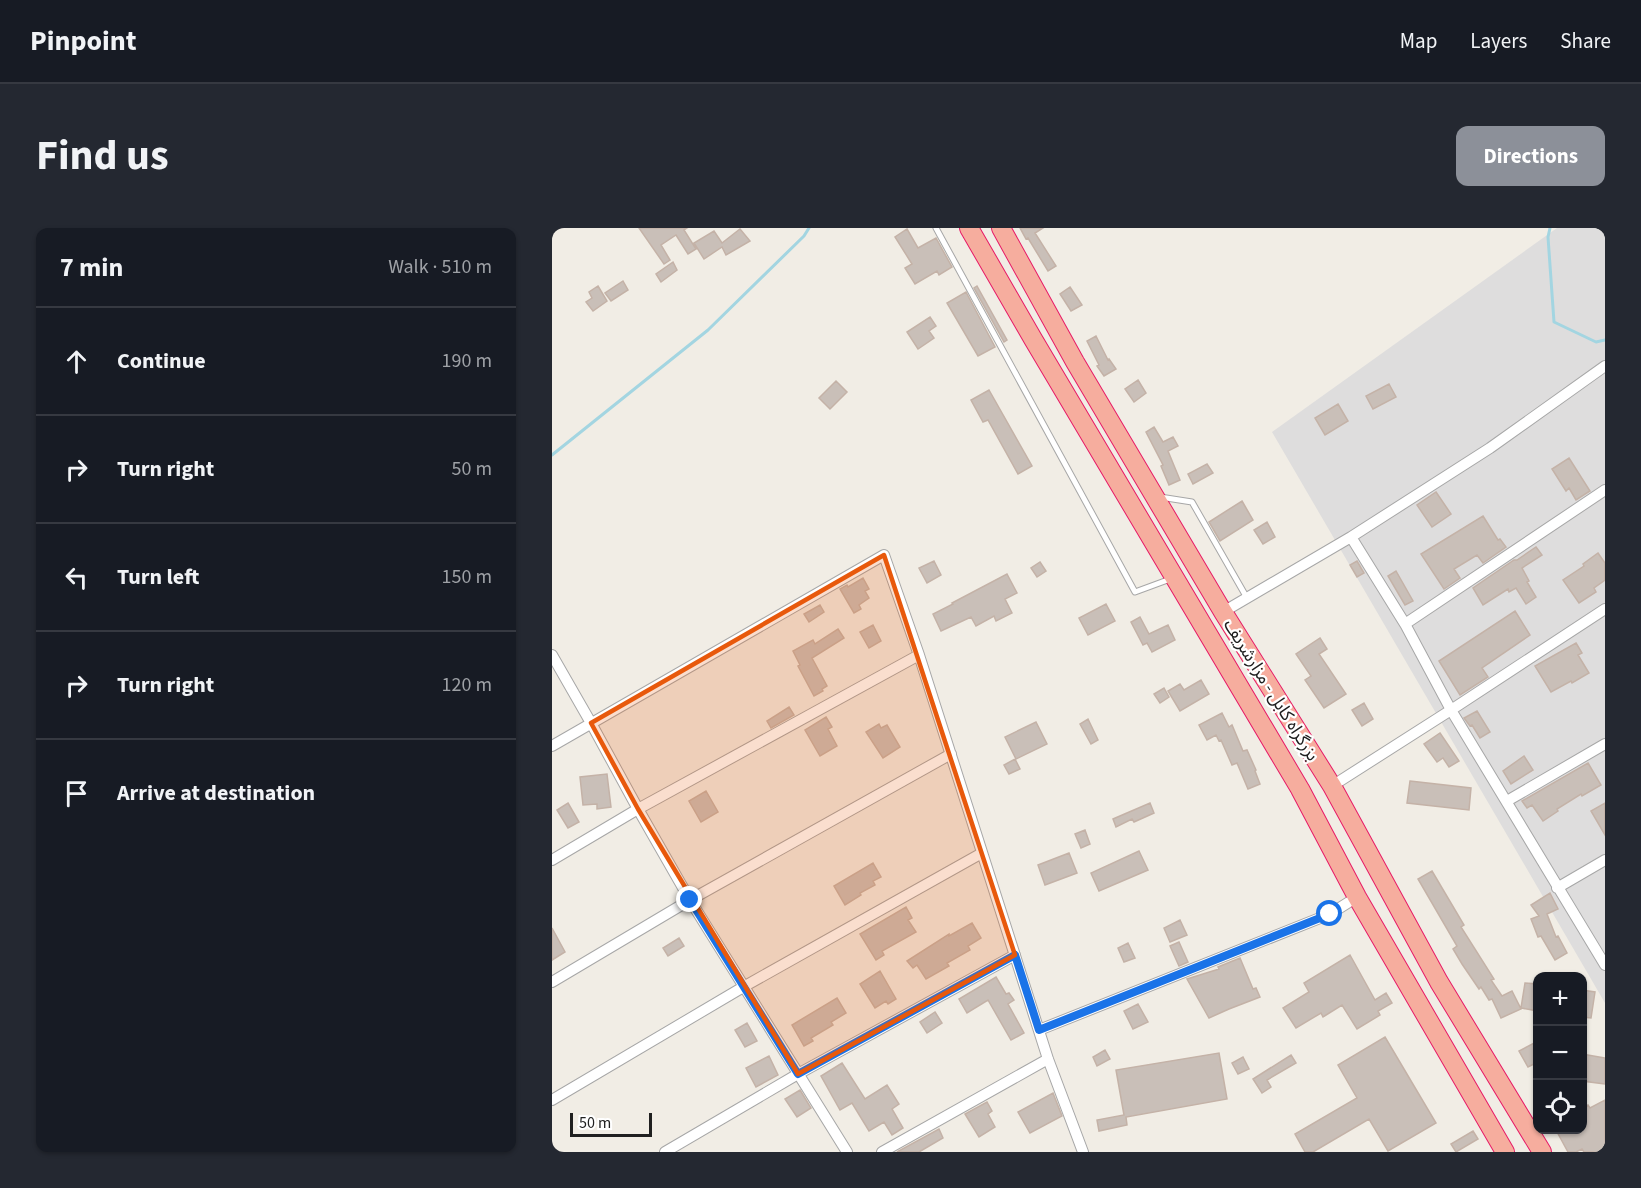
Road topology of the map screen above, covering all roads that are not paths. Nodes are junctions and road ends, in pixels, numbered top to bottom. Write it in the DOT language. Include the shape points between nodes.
graph roads {
  1 [pos="936,228"];
  2 [pos="969,228"];
  3 [pos="1001,228"];
  4 [pos="1605,366"];
  5 [pos="1605,490"];
  6 [pos="1154,496"];
  7 [pos="1351,537"];
  8 [pos="1174,578"];
  9 [pos="1246,598"];
  10 [pos="1605,609"];
  11 [pos="1222,612"];
  12 [pos="1406,624"];
  13 [pos="552,655"];
  14 [pos="919,655"];
  15 [pos="1451,710"];
  16 [pos="591,723"];
  17 [pos="1605,744"];
  18 [pos="552,746"];
  19 [pos="951,754"];
  20 [pos="1332,786"];
  21 [pos="1507,801"];
  22 [pos="638,809"];
  23 [pos="982,853"];
  24 [pos="552,860"];
  25 [pos="1605,860"];
  26 [pos="1557,888"];
  27 [pos="1357,897"];
  28 [pos="690,900"];
  29 [pos="1015,955"];
  30 [pos="1605,965"];
  31 [pos="552,982"];
  32 [pos="745,987"];
  33 [pos="1039,1030"];
  34 [pos="1048,1059"];
  35 [pos="798,1074"];
  36 [pos="552,1100"];
  37 [pos="1082,1151"];
  38 [pos="665,1152"];
  39 [pos="847,1152"];
  40 [pos="882,1152"];
  41 [pos="1505,1152"];
  42 [pos="1542,1152"];
  1 -- 8 [label="lane" via="1135,592"];
  2 -- 8 [label="highway, بزرگراه کابل - مزارشریف"];
  3 -- 6 [label="highway, بزرگراه کابل - مزارشریف"];
  4 -- 7 [label="street" via="1490,448"];
  5 -- 12 [label="street"];
  6 -- 9 [label="lane" via="1192,502"];
  6 -- 11 [label="highway, بزرگراه کابل - مزارشریف"];
  7 -- 9 [label="street"];
  7 -- 12 [label="street"];
  8 -- 27 [label="highway, بزرگراه کابل - مزارشریف" via="1300,789"];
  9 -- 11 [label="street"];
  10 -- 15 [label="street"];
  11 -- 20 [label="highway, بزرگراه کابل - مزارشریف"];
  12 -- 15 [label="street"];
  13 -- 16 [label="street"];
  14 -- 16 [label="street" via="884,555"];
  14 -- 19 [label="street"];
  14 -- 22 [label="street"];
  15 -- 20 [label="street"];
  15 -- 21 [label="street"];
  16 -- 18 [label="street"];
  16 -- 22 [label="street"];
  17 -- 21 [label="street"];
  19 -- 23 [label="street"];
  19 -- 28 [label="street"];
  20 -- 42 [label="highway, بزرگراه کابل - مزارشریف" via="1439,982"];
  21 -- 26 [label="street"];
  22 -- 24 [label="street"];
  22 -- 28 [label="street"];
  23 -- 29 [label="street"];
  23 -- 32 [label="street"];
  25 -- 26 [label="street"];
  26 -- 30 [label="street"];
  27 -- 33 [label="street" via="1330,914"];
  27 -- 41 [label="highway, بزرگراه کابل - مزارشریف"];
  28 -- 31 [label="street"];
  28 -- 32 [label="street"];
  29 -- 33 [label="street"];
  29 -- 35 [label="street"];
  32 -- 35 [label="street"];
  32 -- 36 [label="street"];
  33 -- 34 [label="street"];
  34 -- 37 [label="street"];
  34 -- 40 [label="street"];
  35 -- 38 [label="street"];
  35 -- 39 [label="street"];
}
